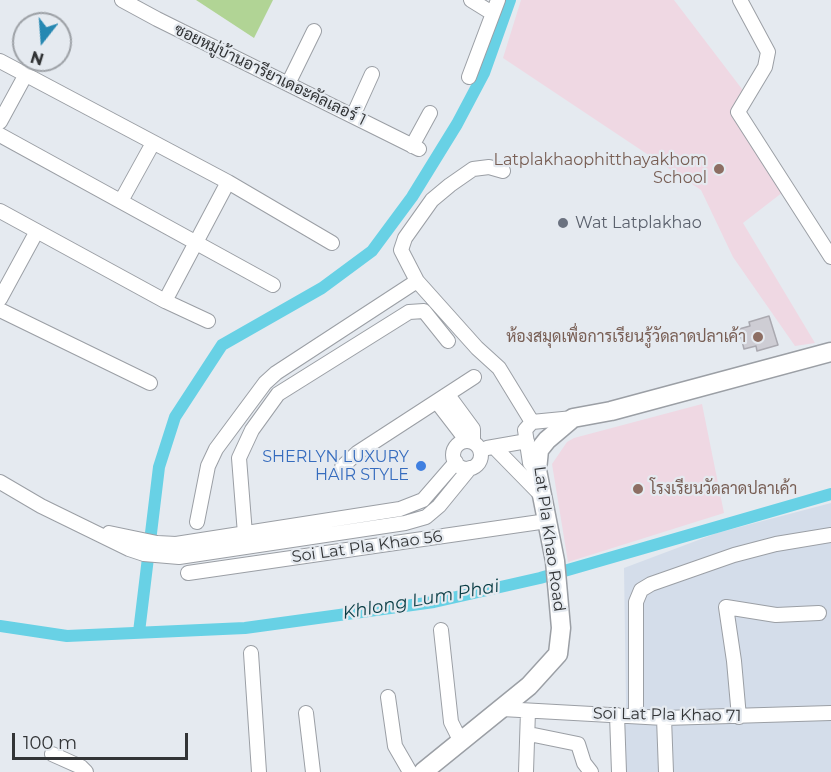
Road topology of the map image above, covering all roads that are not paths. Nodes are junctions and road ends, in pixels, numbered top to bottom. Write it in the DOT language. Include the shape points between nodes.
graph roads {
  1 [pos="122,0"];
  2 [pos="471,0"];
  3 [pos="740,0"];
  4 [pos="495,6"];
  5 [pos="314,31"];
  6 [pos="0,62"];
  7 [pos="372,74"];
  8 [pos="25,76"];
  9 [pos="469,77"];
  10 [pos="288,84"];
  11 [pos="430,113"];
  12 [pos="352,116"];
  13 [pos="0,122"];
  14 [pos="0,135"];
  15 [pos="153,143"];
  16 [pos="504,171"];
  17 [pos="228,182"];
  18 [pos="121,201"];
  19 [pos="0,211"];
  20 [pos="37,231"];
  21 [pos="197,242"];
  22 [pos="332,243"];
  23 [pos="831,257"];
  24 [pos="417,281"];
  25 [pos="273,285"];
  26 [pos="0,299"];
  27 [pos="165,301"];
  28 [pos="0,310"];
  29 [pos="208,321"];
  30 [pos="448,341"];
  31 [pos="831,352"];
  32 [pos="474,377"];
  33 [pos="150,383"];
  34 [pos="442,398"];
  35 [pos="573,418"];
  36 [pos="532,422"];
  37 [pos="527,441"];
  38 [pos="478,445"];
  39 [pos="456,462"];
  40 [pos="342,467"];
  41 [pos="470,468"];
  42 [pos="538,474"];
  43 [pos="0,483"];
  44 [pos="542,496"];
  45 [pos="547,521"];
  46 [pos="197,522"];
  47 [pos="245,534"];
  48 [pos="831,535"];
  49 [pos="167,550"];
  50 [pos="188,573"];
  51 [pos="819,613"];
  52 [pos="441,630"];
  53 [pos="251,653"];
  54 [pos="388,697"];
  55 [pos="502,709"];
  56 [pos="528,711"];
  57 [pos="306,713"];
  58 [pos="831,713"];
  59 [pos="617,715"];
  60 [pos="636,715"];
  61 [pos="739,717"];
  62 [pos="664,718"];
  63 [pos="529,734"];
  64 [pos="461,742"];
  65 [pos="52,754"];
  66 [pos="86,772"];
  67 [pos="259,772"];
  68 [pos="313,772"];
  69 [pos="410,772"];
  70 [pos="423,772"];
  71 [pos="526,772"];
  72 [pos="591,772"];
  73 [pos="619,772"];
  74 [pos="666,772"];
  1 -- 10 [label="street, ซอยหมู่บ้านอารียาเดอะคัลเลอร์ 1"];
  2 -- 4 [label="street"];
  3 -- 23 [label="street" via="768,52 765,67 738,112"];
  4 -- 9 [label="street"];
  5 -- 10 [label="street"];
  6 -- 8 [label="street"];
  7 -- 12 [label="street"];
  8 -- 13 [label="street"];
  8 -- 15 [label="street"];
  10 -- 12 [label="street, ซอยหมู่บ้านอารียาเดอะคัลเลอร์ 1"];
  11 -- 12 [label="street, ซอยหมู่บ้านอารียาเดอะคัลเลอร์ 1" via="416,148"];
  14 -- 18 [label="street"];
  15 -- 17 [label="street"];
  15 -- 18 [label="street"];
  16 -- 24 [label="street" via="489,167 473,169 432,200 401,250"];
  17 -- 21 [label="street"];
  17 -- 22 [label="street"];
  18 -- 21 [label="street"];
  19 -- 20 [label="street"];
  20 -- 26 [label="street"];
  20 -- 27 [label="street"];
  21 -- 25 [label="street"];
  21 -- 27 [label="street"];
  24 -- 36 [label="street" via="499,368"];
  24 -- 46 [label="street" via="265,383 216,449 208,466"];
  27 -- 29 [label="street"];
  28 -- 33 [label="street"];
  30 -- 47 [label="street" via="424,311 409,312 278,394 252,430 239,458"];
  31 -- 35 [label="main road, Lat Pla Khao Road"];
  32 -- 34 [label="street"];
  34 -- 38 [label="street"];
  34 -- 40 [label="street" via="357,453"];
  35 -- 36 [label="street"];
  35 -- 42 [label="main road, Lat Pla Khao Road" via="539,450"];
  36 -- 37 [label="street" via="525,430"];
  37 -- 38 [label="street"];
  37 -- 42 [label="street" via="530,464"];
  38 -- 39 [label="street" via="462,442 455,448"];
  38 -- 41 [label="street" via="480,461"];
  38 -- 44 [label="street"];
  39 -- 41 [label="street"];
  39 -- 47 [label="street" via="423,500 400,509"];
  41 -- 49 [label="street" via="426,517 190,556"];
  42 -- 44 [label="main road, Lat Pla Khao Road"];
  43 -- 49 [label="street" via="92,530 131,544 144,554"];
  44 -- 45 [label="main road, Lat Pla Khao Road"];
  45 -- 50 [label="street, Soi Lat Pla Khao 56"];
  45 -- 55 [label="main road, Lat Pla Khao Road" via="558,591 558,654"];
  47 -- 49 [label="street"];
  48 -- 60 [label="street" via="734,555 641,590 636,602"];
  51 -- 61 [label="street" via="776,615 726,607"];
  52 -- 64 [label="street" via="451,722"];
  53 -- 67 [label="street"];
  54 -- 69 [label="street" via="395,746"];
  55 -- 56 [label="street, Soi Lat Pla Khao 71"];
  55 -- 64 [label="main road, Lat Pla Khao Road"];
  56 -- 59 [label="street, Soi Lat Pla Khao 71"];
  56 -- 63 [label="street"];
  57 -- 68 [label="street"];
  58 -- 61 [label="street, Soi Lat Pla Khao 71"];
  59 -- 60 [label="street, Soi Lat Pla Khao 71"];
  59 -- 73 [label="street"];
  60 -- 62 [label="street, Soi Lat Pla Khao 71"];
  61 -- 62 [label="street, Soi Lat Pla Khao 71"];
  62 -- 74 [label="street"];
  63 -- 71 [label="street"];
  63 -- 72 [label="street" via="578,744"];
  64 -- 70 [label="main road, Lat Pla Khao Road"];
  65 -- 66 [label="street"];
}
